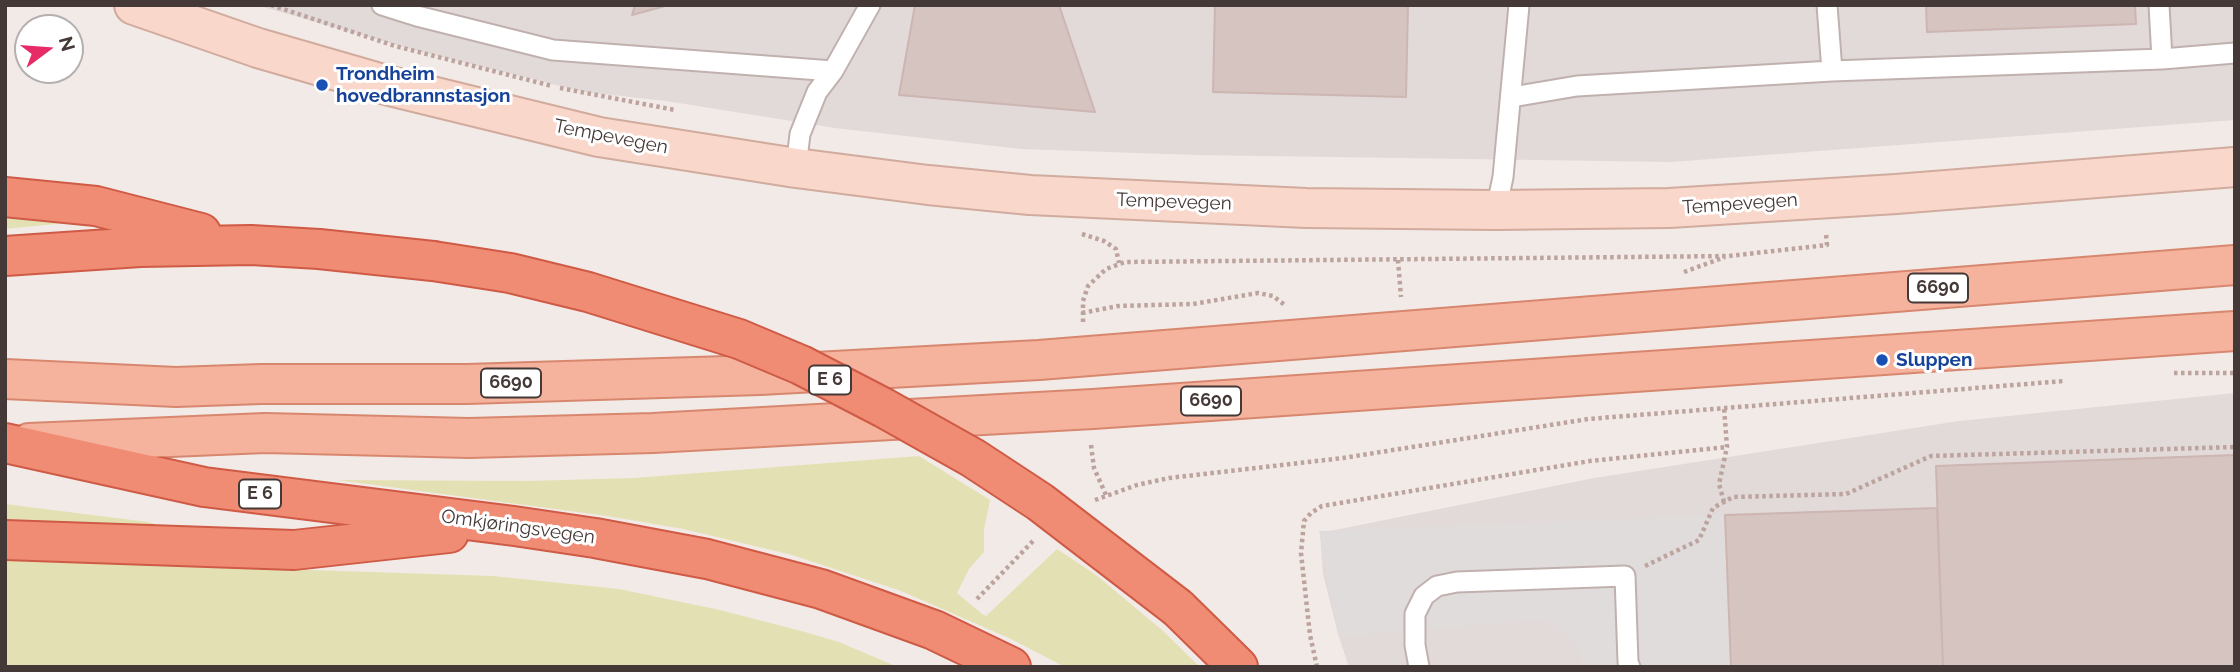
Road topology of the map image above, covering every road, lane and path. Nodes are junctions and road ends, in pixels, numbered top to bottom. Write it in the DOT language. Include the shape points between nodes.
graph roads {
  1 [pos="134,5"];
  2 [pos="271,5"];
  3 [pos="382,5"];
  4 [pos="870,5"];
  5 [pos="1519,5"];
  6 [pos="1827,5"];
  7 [pos="2160,5"];
  8 [pos="2235,53"];
  9 [pos="2162,59"];
  10 [pos="833,71"];
  11 [pos="1832,71"];
  12 [pos="1512,97"];
  13 [pos="681,111"];
  14 [pos="2235,167"];
  15 [pos="796,168"];
  16 [pos="5,197"];
  17 [pos="1496,210"];
  18 [pos="1825,222"];
  19 [pos="251,245"];
  20 [pos="5,256"];
  21 [pos="1398,260"];
  22 [pos="2235,265"];
  23 [pos="1401,298"];
  24 [pos="1293,312"];
  25 [pos="1082,313"];
  26 [pos="1083,329"];
  27 [pos="2235,331"];
  28 [pos="2235,373"];
  29 [pos="2161,374"];
  30 [pos="5,379"];
  31 [pos="2067,381"];
  32 [pos="1724,407"];
  33 [pos="1090,440"];
  34 [pos="7,443"];
  35 [pos="1727,447"];
  36 [pos="2235,447"];
  37 [pos="1106,495"];
  38 [pos="1093,501"];
  39 [pos="1724,502"];
  40 [pos="514,526"];
  41 [pos="1042,533"];
  42 [pos="5,540"];
  43 [pos="1626,576"];
  44 [pos="977,599"];
  45 [pos="1011,667"];
  46 [pos="1238,667"];
  47 [pos="1317,667"];
  48 [pos="1419,667"];
  49 [pos="1630,667"];
  1 -- 15 [label="street, Tempevegen" via="258,48 434,98 598,137"];
  2 -- 13 [label="path" via="396,46 563,89"];
  3 -- 10 [label="lane" via="553,50"];
  4 -- 10 [label="lane"];
  5 -- 12 [label="lane"];
  6 -- 11 [label="lane"];
  7 -- 9 [label="lane"];
  8 -- 9 [label="lane"];
  9 -- 11 [label="lane"];
  10 -- 15 [label="lane" via="817,92 800,134"];
  11 -- 12 [label="lane" via="1577,86"];
  12 -- 17 [label="lane"];
  14 -- 17 [label="street, Tempevegen" via="1670,208"];
  15 -- 17 [label="street, Tempevegen" via="1043,196 1306,208"];
  16 -- 19 [label="highway, E 6" via="96,206"];
  18 -- 21 [label="path" via="1827,245 1729,256"];
  19 -- 20 [label="highway, E 6"];
  19 -- 46 [label="highway, E 6, bridge" via="433,261 510,273 588,292 739,340 801,365 884,408 1040,502 1178,608"];
  21 -- 23 [label="path"];
  21 -- 25 [label="path" via="1119,263 1088,286"];
  22 -- 30 [label="main road, 6690" via="1039,360 774,374 176,387"];
  24 -- 25 [label="path" via="1273,296 1258,293 1193,304 1118,306"];
  25 -- 26 [label="path"];
  27 -- 34 [label="main road, 6690" via="1120,407 653,433 469,438 265,433"];
  28 -- 29 [label="path"];
  31 -- 32 [label="path"];
  32 -- 35 [label="path"];
  32 -- 37 [label="path" via="1588,419 1343,458 1169,478"];
  33 -- 37 [label="path" via="1094,468"];
  34 -- 40 [label="highway, Omkjøringsvegen / E 6" via="204,487"];
  35 -- 39 [label="path" via="1719,484"];
  35 -- 47 [label="path" via="1590,461 1322,506 1304,522 1301,553"];
  36 -- 39 [label="path" via="1931,456 1846,494 1733,497"];
  37 -- 38 [label="path"];
  39 -- 43 [label="path" via="1713,508 1699,540"];
  40 -- 42 [label="highway, E 6" via="294,550"];
  40 -- 45 [label="highway, Omkjøringsvegen / E 6" via="707,559 821,589 934,630"];
  41 -- 44 [label="path"];
  43 -- 48 [label="lane" via="1437,586 1424,596 1415,614"];
  43 -- 49 [label="lane"];
}
